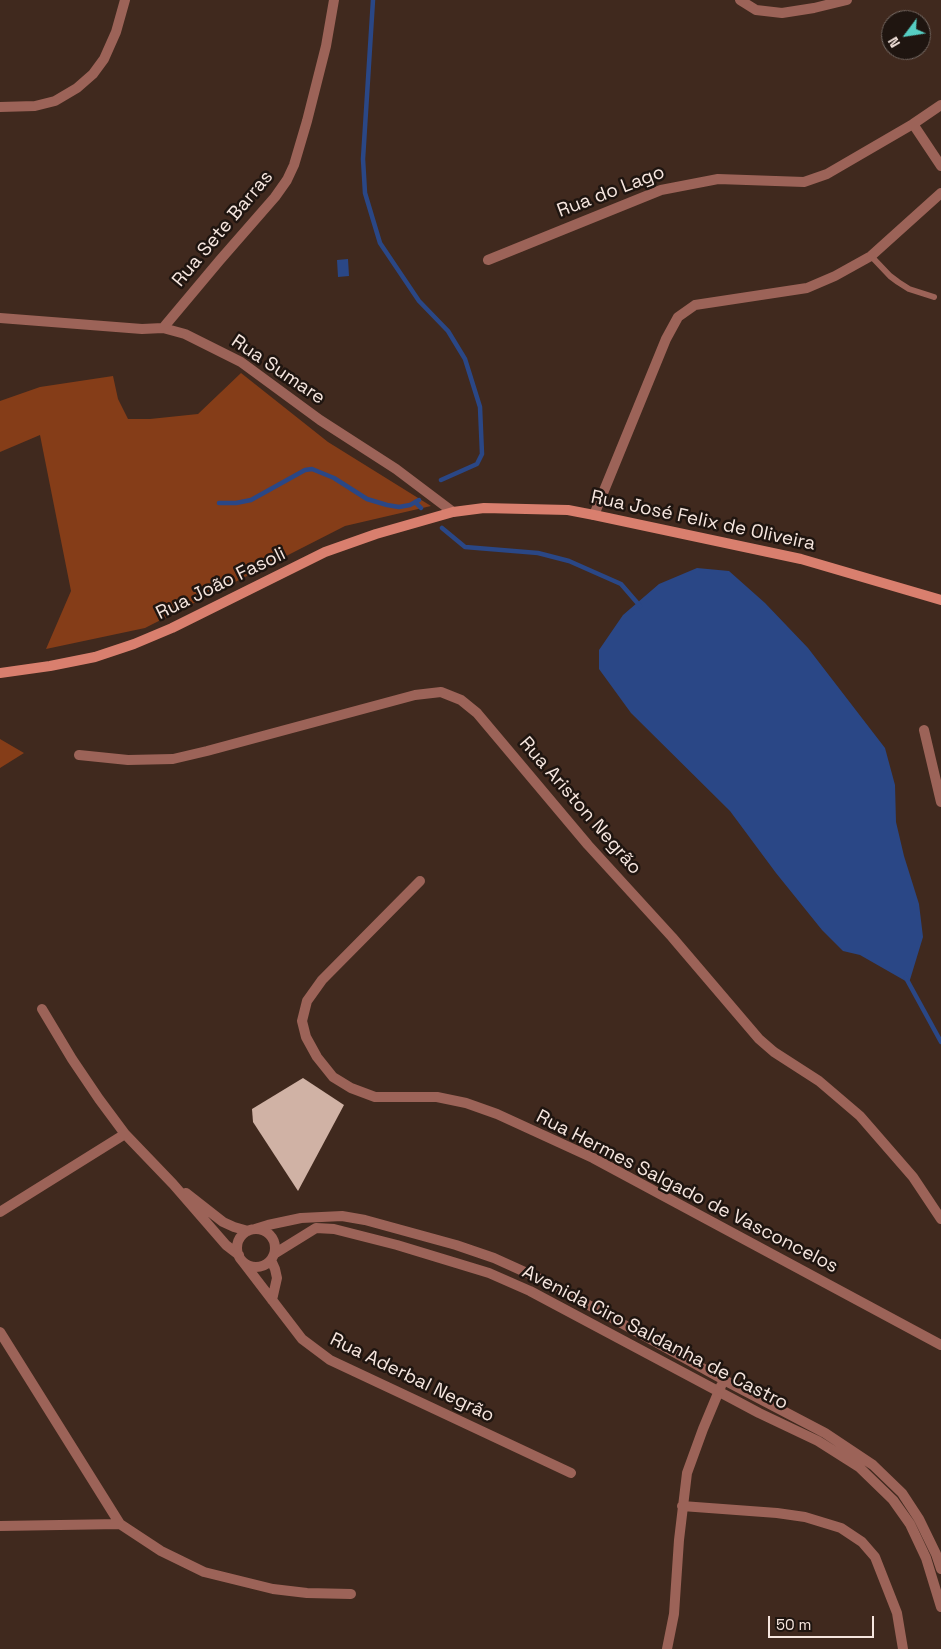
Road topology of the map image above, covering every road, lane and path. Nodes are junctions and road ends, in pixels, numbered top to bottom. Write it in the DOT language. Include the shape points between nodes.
graph roads {
  1 [pos="124,0"];
  2 [pos="334,0"];
  3 [pos="740,0"];
  4 [pos="847,0"];
  5 [pos="941,105"];
  6 [pos="0,107"];
  7 [pos="913,124"];
  8 [pos="941,166"];
  9 [pos="941,193"];
  10 [pos="871,256"];
  11 [pos="488,260"];
  12 [pos="934,297"];
  13 [pos="0,318"];
  14 [pos="163,328"];
  15 [pos="453,512"];
  16 [pos="594,515"];
  17 [pos="941,600"];
  18 [pos="0,673"];
  19 [pos="924,730"];
  20 [pos="78,755"];
  21 [pos="941,802"];
  22 [pos="420,882"];
  23 [pos="42,1009"];
  24 [pos="125,1134"];
  25 [pos="173,1184"];
  26 [pos="0,1212"];
  27 [pos="941,1219"];
  28 [pos="400,1228"];
  29 [pos="252,1230"];
  30 [pos="396,1245"];
  31 [pos="272,1257"];
  32 [pos="241,1258"];
  33 [pos="272,1300"];
  34 [pos="0,1332"];
  35 [pos="941,1345"];
  36 [pos="724,1380"];
  37 [pos="718,1391"];
  38 [pos="572,1473"];
  39 [pos="682,1506"];
  40 [pos="120,1524"];
  41 [pos="0,1526"];
  42 [pos="941,1569"];
  43 [pos="351,1594"];
  44 [pos="941,1606"];
  45 [pos="667,1649"];
  46 [pos="903,1649"];
  1 -- 6 [label="street" via="116,32 104,59 77,88 55,101 34,106"];
  2 -- 14 [label="street, Rua Sete Barras" via="307,121 287,180"];
  3 -- 4 [label="street" via="756,10 782,13"];
  5 -- 7 [label="street, Rua do Lago"];
  7 -- 8 [label="street"];
  7 -- 11 [label="street, Rua do Lago" via="827,174 804,182 718,179 661,190"];
  9 -- 10 [label="street"];
  10 -- 12 [label="lane" via="898,282"];
  10 -- 16 [label="street" via="808,288 694,305 678,318 666,339"];
  13 -- 14 [label="street, Rua Sumare"];
  14 -- 15 [label="street, Rua Sumare" via="185,334 241,362 320,420 396,468"];
  15 -- 16 [label="main road, Rua José Felix de Oliveira" via="514,508 568,510"];
  15 -- 18 [label="main road, Rua João Fasoli" via="325,552 134,644 95,657"];
  16 -- 17 [label="main road, Rua José Felix de Oliveira" via="800,559"];
  19 -- 21 [label="street"];
  20 -- 27 [label="street, Rua Ariston Negrão" via="128,760 173,759 415,695 441,692 461,700 477,713 759,1039 819,1081 860,1116 913,1177"];
  22 -- 35 [label="street, Rua Hermes Salgado de Vasconcelos" via="322,980 307,1001 302,1022 306,1037 333,1077 351,1088 375,1096 437,1097 497,1114 593,1158"];
  23 -- 24 [label="street, Rua Aderbal Negrão" via="88,1083"];
  24 -- 25 [label="street, Rua Aderbal Negrão"];
  24 -- 26 [label="street"];
  25 -- 29 [label="street" via="223,1222 234,1228"];
  25 -- 32 [label="street, Rua Aderbal Negrão"];
  28 -- 29 [label="street, Avenida Ciro Saldanha de Castro" via="342,1216 315,1217"];
  28 -- 30 [label="street"];
  28 -- 36 [label="street, Avenida Ciro Saldanha de Castro" via="456,1244 521,1270"];
  29 -- 31 [label="street" via="261,1230 271,1237 275,1248"];
  29 -- 32 [label="street" via="238,1241"];
  30 -- 31 [label="street, Avenida Ciro Saldanha de Castro" via="334,1229 316,1228"];
  30 -- 37 [label="street, Avenida Ciro Saldanha de Castro" via="530,1290"];
  31 -- 32 [label="street" via="257,1267 247,1265"];
  31 -- 33 [label="street" via="277,1278"];
  32 -- 33 [label="street, Rua Aderbal Negrão"];
  33 -- 38 [label="street, Rua Aderbal Negrão" via="302,1339 330,1360"];
  34 -- 40 [label="street"];
  36 -- 37 [label="street"];
  36 -- 42 [label="street, Avenida Ciro Saldanha de Castro" via="825,1433 873,1465 902,1492 920,1519"];
  37 -- 39 [label="street" via="687,1473"];
  37 -- 44 [label="street, Avenida Ciro Saldanha de Castro" via="818,1441 859,1466 893,1500 910,1524 926,1558"];
  39 -- 45 [label="street" via="674,1614"];
  39 -- 46 [label="street" via="805,1517 840,1528 855,1537 875,1558 897,1614"];
  40 -- 41 [label="street"];
  40 -- 43 [label="street" via="162,1551 204,1572 273,1590"];
}
